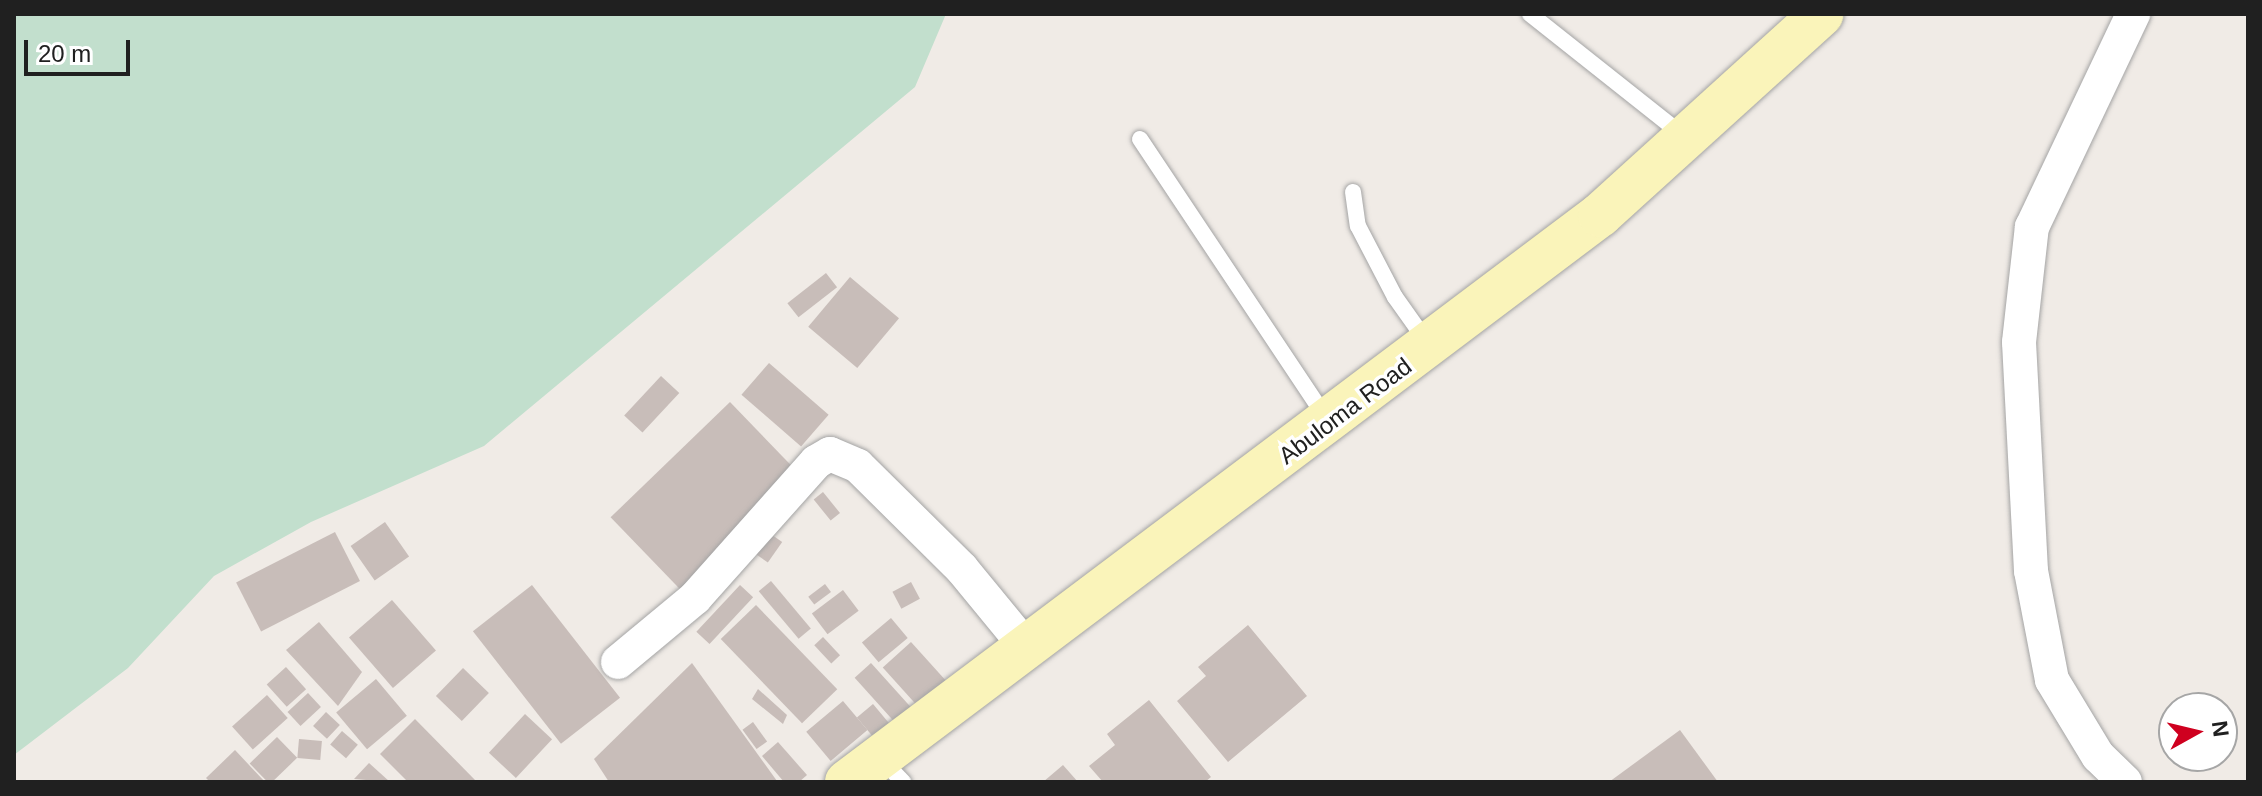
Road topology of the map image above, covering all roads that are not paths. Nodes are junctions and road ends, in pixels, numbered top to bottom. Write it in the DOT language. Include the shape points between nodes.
graph roads {
  1 [pos="1530,14"];
  2 [pos="1822,14"];
  3 [pos="2133,14"];
  4 [pos="1140,139"];
  5 [pos="1688,140"];
  6 [pos="1353,192"];
  7 [pos="1431,346"];
  8 [pos="1329,422"];
  9 [pos="1027,648"];
  10 [pos="618,662"];
  11 [pos="877,774"];
  12 [pos="2125,782"];
  1 -- 5 [label="lane"];
  2 -- 5 [label="street, Abuloma Road"];
  3 -- 12 [label="street" via="2032,227 2019,342 2031,571 2052,680 2098,756"];
  4 -- 8 [label="lane"];
  5 -- 7 [label="street, Abuloma Road"];
  6 -- 7 [label="lane" via="1358,226 1395,297"];
  7 -- 8 [label="street, Abuloma Road"];
  8 -- 9 [label="street, Abuloma Road"];
  9 -- 10 [label="street" via="962,569 858,466 830,454 816,462 695,598"];
  9 -- 11 [label="street, Abuloma Road"];
}
